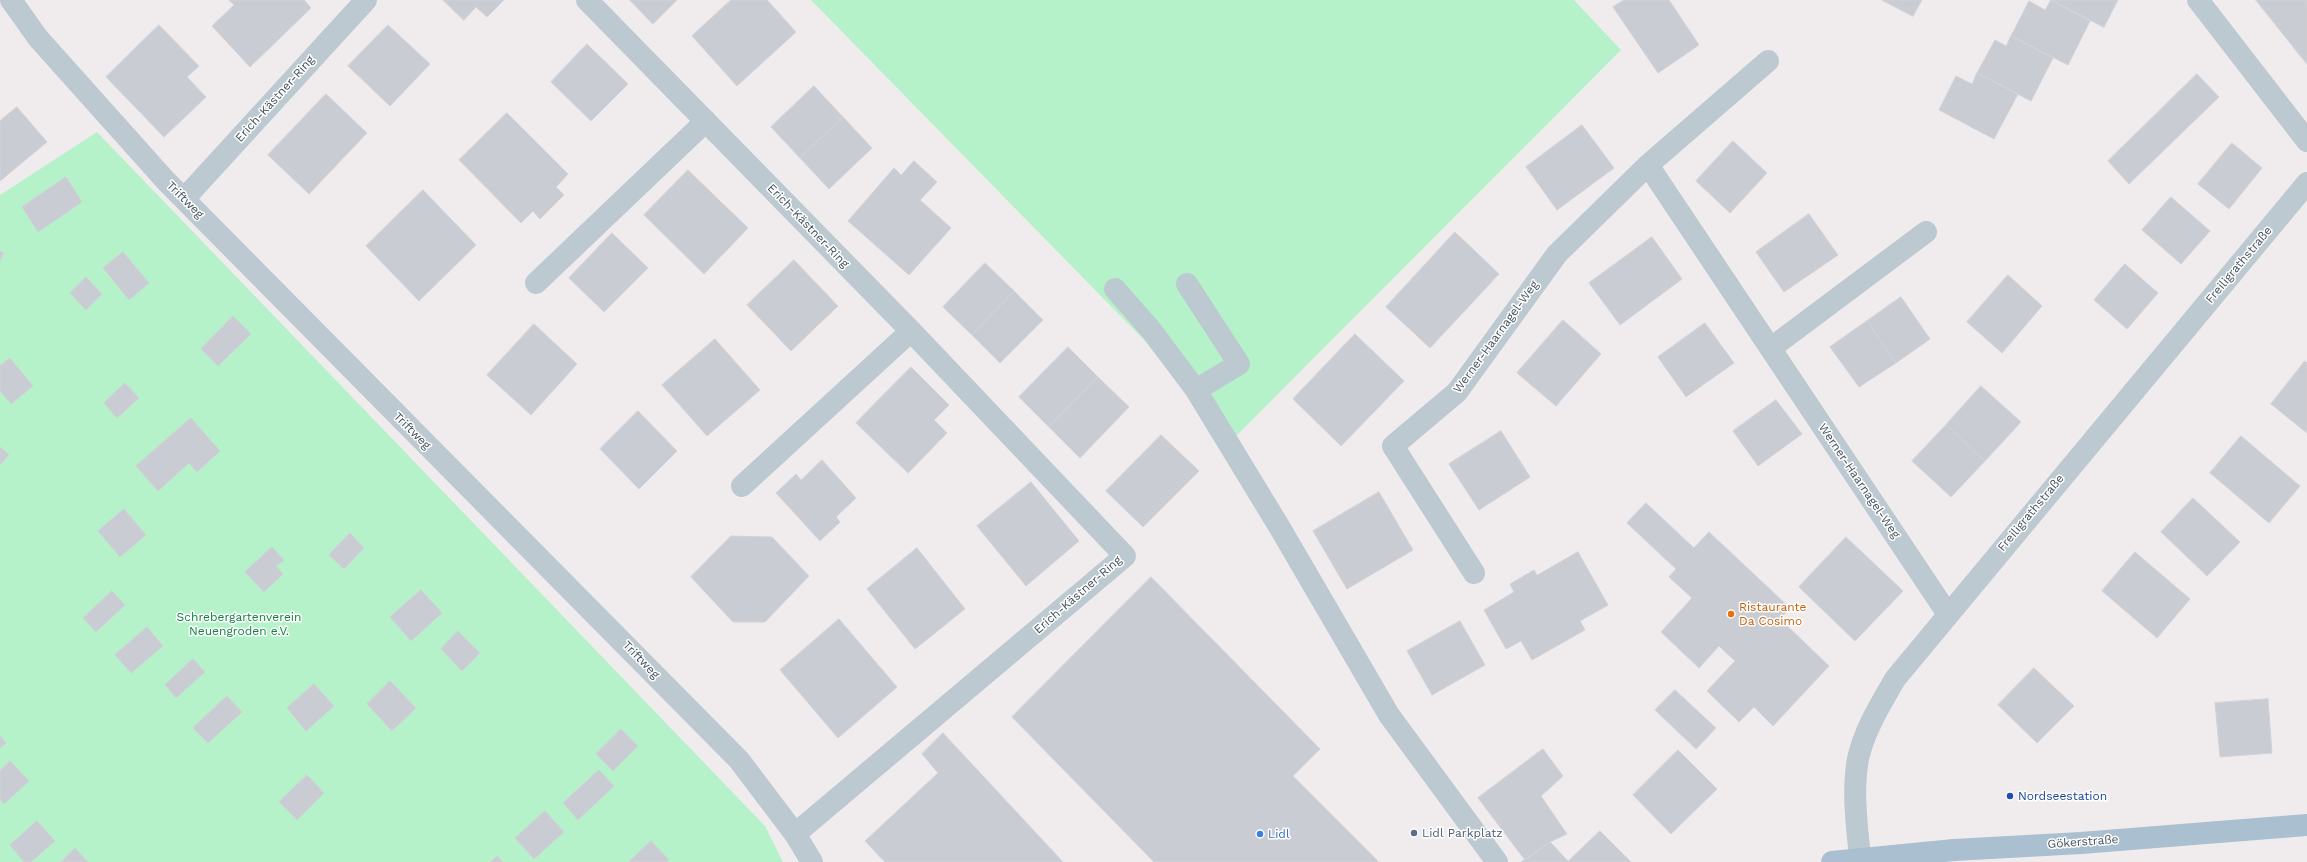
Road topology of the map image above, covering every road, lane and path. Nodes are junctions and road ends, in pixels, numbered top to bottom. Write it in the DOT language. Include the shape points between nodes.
graph roads {
  1 [pos="11,0"];
  2 [pos="366,0"];
  3 [pos="587,0"];
  4 [pos="2198,0"];
  5 [pos="1768,61"];
  6 [pos="706,121"];
  7 [pos="2307,141"];
  8 [pos="1648,165"];
  9 [pos="2307,183"];
  10 [pos="184,199"];
  11 [pos="1926,232"];
  12 [pos="536,283"];
  13 [pos="1187,284"];
  14 [pos="1115,288"];
  15 [pos="911,331"];
  16 [pos="1771,348"];
  17 [pos="1196,390"];
  18 [pos="742,486"];
  19 [pos="1474,573"];
  20 [pos="1947,613"];
  21 [pos="2307,825"];
  22 [pos="795,834"];
  23 [pos="1860,858"];
  24 [pos="812,862"];
  25 [pos="1497,862"];
  26 [pos="1832,862"];
  1 -- 10 [label="street, Triftweg" via="38,38"];
  2 -- 10 [label="street, Erich-Kästner-Ring"];
  3 -- 6 [label="street, Erich-Kästner-Ring"];
  4 -- 7 [label="street"];
  5 -- 8 [label="street, Werner-Haarnagel-Weg"];
  6 -- 12 [label="street"];
  6 -- 15 [label="street, Erich-Kästner-Ring"];
  8 -- 16 [label="street, Werner-Haarnagel-Weg"];
  8 -- 19 [label="street, Werner-Haarnagel-Weg" via="1557,254 1457,392 1393,446"];
  9 -- 20 [label="street, Freiligrathstraße"];
  10 -- 22 [label="street, Triftweg" via="739,760"];
  11 -- 16 [label="street"];
  13 -- 17 [label="street" via="1239,364"];
  14 -- 17 [label="street" via="1151,330"];
  15 -- 18 [label="street"];
  15 -- 22 [label="street, Erich-Kästner-Ring" via="1125,556"];
  16 -- 20 [label="street, Werner-Haarnagel-Weg"];
  17 -- 25 [label="street" via="1389,715"];
  20 -- 23 [label="street, Freiligrathstraße" via="1895,679 1871,721 1858,760 1856,810"];
  21 -- 23 [label="main road, Gökerstraße"];
  22 -- 24 [label="street, Triftweg"];
  23 -- 26 [label="main road"];
}
